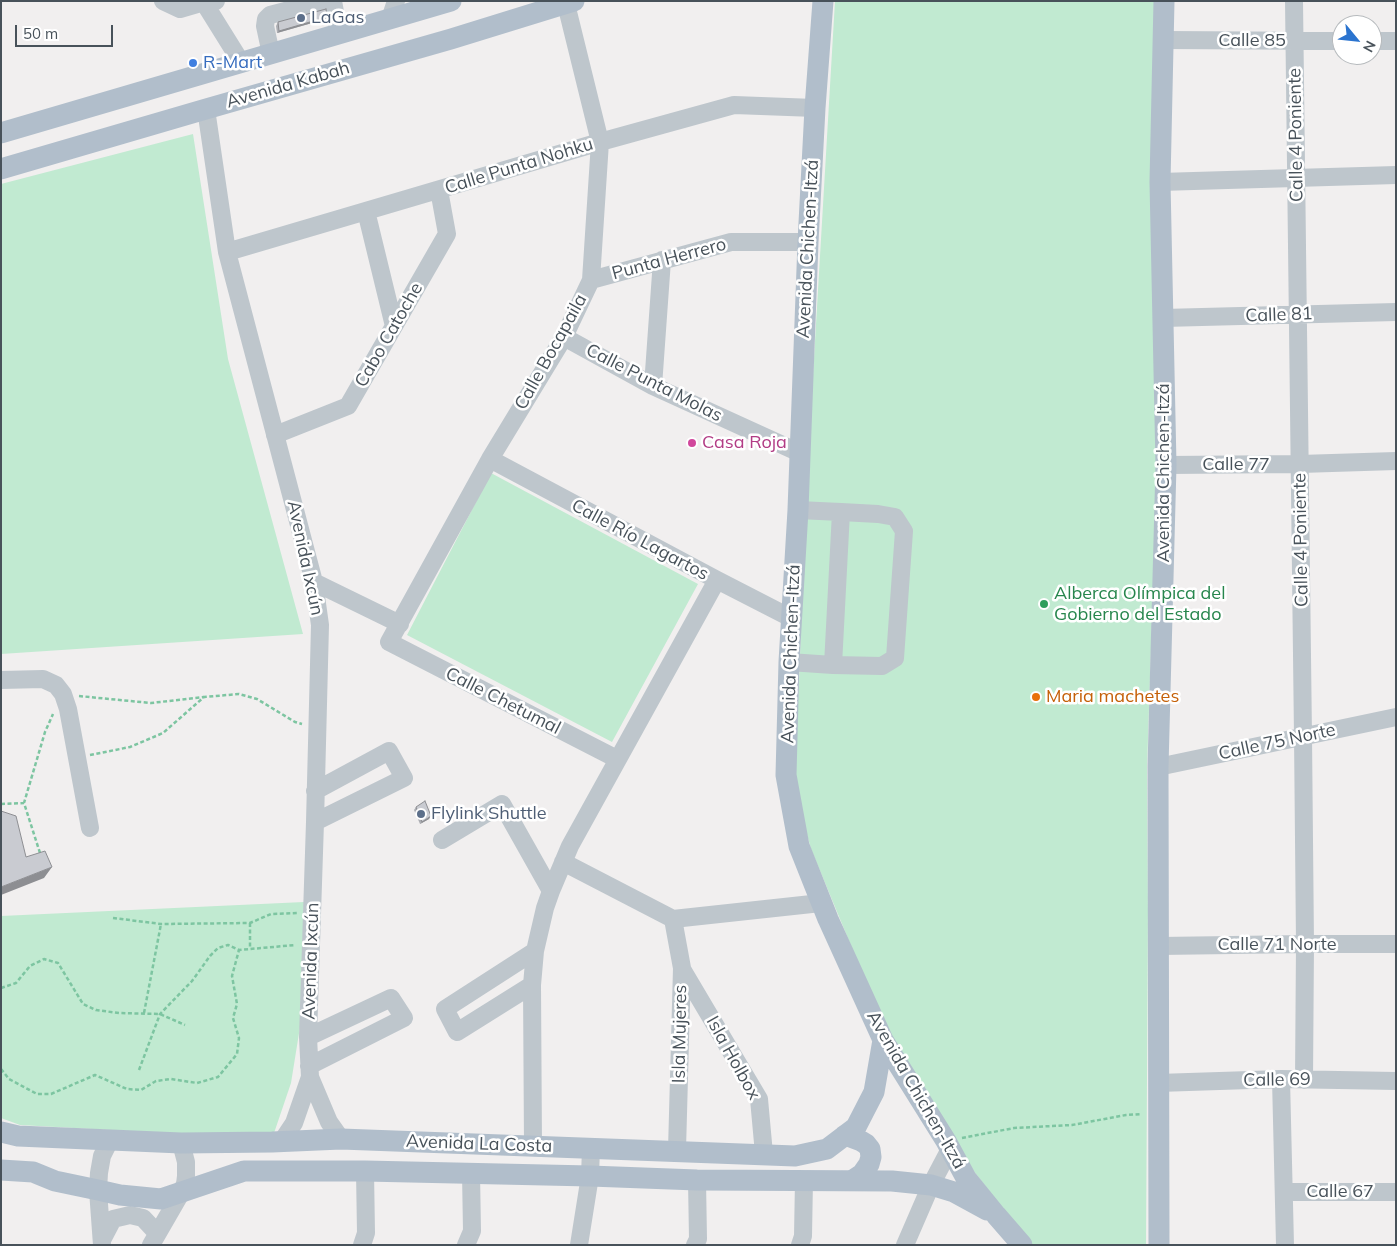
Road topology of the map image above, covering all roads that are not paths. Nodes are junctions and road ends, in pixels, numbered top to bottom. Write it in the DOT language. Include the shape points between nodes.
graph roads {
  1 [pos="163,1"];
  2 [pos="323,1"];
  3 [pos="333,1"];
  4 [pos="451,1"];
  5 [pos="824,1"];
  6 [pos="1164,1"];
  7 [pos="1294,1"];
  8 [pos="208,2"];
  9 [pos="570,2"];
  10 [pos="393,10"];
  11 [pos="339,34"];
  12 [pos="1162,40"];
  13 [pos="1294,41"];
  14 [pos="1332,41"];
  15 [pos="1382,41"];
  16 [pos="1396,41"];
  17 [pos="271,54"];
  18 [pos="241,62"];
  19 [pos="206,108"];
  20 [pos="815,108"];
  21 [pos="1,133"];
  22 [pos="600,142"];
  23 [pos="1,169"];
  24 [pos="1396,175"];
  25 [pos="1296,178"];
  26 [pos="1160,182"];
  27 [pos="438,190"];
  28 [pos="366,211"];
  29 [pos="808,242"];
  30 [pos="227,252"];
  31 [pos="662,260"];
  32 [pos="591,280"];
  33 [pos="1396,312"];
  34 [pos="1298,314"];
  35 [pos="1163,318"];
  36 [pos="394,326"];
  37 [pos="564,337"];
  38 [pos="653,386"];
  39 [pos="276,435"];
  40 [pos="800,453"];
  41 [pos="490,459"];
  42 [pos="1396,461"];
  43 [pos="1300,464"];
  44 [pos="1166,465"];
  45 [pos="798,510"];
  46 [pos="841,512"];
  47 [pos="717,580"];
  48 [pos="314,582"];
  49 [pos="792,618"];
  50 [pos="400,624"];
  51 [pos="389,642"];
  52 [pos="790,662"];
  53 [pos="833,665"];
  54 [pos="1,680"];
  55 [pos="1396,716"];
  56 [pos="1304,736"];
  57 [pos="617,760"];
  58 [pos="1158,767"];
  59 [pos="315,791"];
  60 [pos="315,822"];
  61 [pos="90,828"];
  62 [pos="442,840"];
  63 [pos="563,862"];
  64 [pos="551,891"];
  65 [pos="821,903"];
  66 [pos="673,919"];
  67 [pos="1305,944"];
  68 [pos="1396,944"];
  69 [pos="1159,946"];
  70 [pos="535,951"];
  71 [pos="682,968"];
  72 [pos="532,985"];
  73 [pos="308,1038"];
  74 [pos="883,1040"];
  75 [pos="310,1072"];
  76 [pos="1281,1079"];
  77 [pos="1304,1080"];
  78 [pos="1396,1081"];
  79 [pos="1158,1084"];
  80 [pos="1,1132"];
  81 [pos="845,1136"];
  82 [pos="340,1139"];
  83 [pos="110,1140"];
  84 [pos="282,1141"];
  85 [pos="181,1143"];
  86 [pos="948,1145"];
  87 [pos="533,1146"];
  88 [pos="591,1148"];
  89 [pos="677,1150"];
  90 [pos="764,1154"];
  91 [pos="1,1170"];
  92 [pos="338,1171"];
  93 [pos="365,1171"];
  94 [pos="471,1173"];
  95 [pos="590,1176"];
  96 [pos="697,1180"];
  97 [pos="804,1180"];
  98 [pos="853,1180"];
  99 [pos="931,1185"];
  100 [pos="98,1190"];
  101 [pos="1284,1192"];
  102 [pos="1396,1192"];
  103 [pos="181,1193"];
  104 [pos="996,1215"];
  105 [pos="154,1239"];
  106 [pos="102,1243"];
  107 [pos="362,1245"];
  108 [pos="466,1245"];
  109 [pos="579,1245"];
  110 [pos="695,1245"];
  111 [pos="800,1245"];
  112 [pos="905,1245"];
  113 [pos="1022,1245"];
  114 [pos="1159,1245"];
  115 [pos="1285,1245"];
  1 -- 8 [label="street" via="180,9"];
  2 -- 17 [label="street" via="270,15 266,19"];
  3 -- 11 [label="street"];
  4 -- 10 [label="main road, Avenida Kabah"];
  5 -- 20 [label="main road, Avenida Chichen-Itzá"];
  6 -- 12 [label="main road, Avenida Chichen-Itzá"];
  7 -- 13 [label="street, Calle 4 Poniente"];
  8 -- 18 [label="street"];
  9 -- 19 [label="main road, Avenida Kabah"];
  9 -- 22 [label="street, Calle Bocapaila"];
  10 -- 11 [label="main road, Avenida Kabah"];
  11 -- 17 [label="main road, Avenida Kabah"];
  12 -- 13 [label="street, Calle 85"];
  12 -- 26 [label="main road, Avenida Chichen-Itzá"];
  13 -- 14 [label="street, Calle 85"];
  13 -- 25 [label="street, Calle 4 Poniente"];
  15 -- 16 [label="street"];
  17 -- 18 [label="main road, Avenida Kabah"];
  18 -- 21 [label="main road, Avenida Kabah"];
  19 -- 23 [label="main road, Avenida Kabah"];
  19 -- 30 [label="street, Avenida Ixcún"];
  20 -- 22 [label="street, Calle Punta Nohku" via="734,105"];
  20 -- 29 [label="main road, Avenida Chichen-Itzá"];
  22 -- 27 [label="street, Calle Punta Nohku"];
  22 -- 32 [label="street, Calle Bocapaila"];
  24 -- 25 [label="street"];
  25 -- 26 [label="street"];
  25 -- 34 [label="street, Calle 4 Poniente"];
  26 -- 35 [label="main road, Avenida Chichen-Itzá"];
  27 -- 28 [label="street, Calle Punta Nohku"];
  27 -- 36 [label="street, Cabo Catoche" via="447,234"];
  28 -- 30 [label="street, Calle Punta Nohku"];
  28 -- 36 [label="street"];
  29 -- 31 [label="street, Punta Herrero" via="730,242"];
  29 -- 40 [label="main road, Avenida Chichen-Itzá"];
  30 -- 39 [label="street, Avenida Ixcún"];
  31 -- 32 [label="street, Punta Herrero"];
  31 -- 38 [label="street"];
  32 -- 37 [label="street, Calle Bocapaila"];
  33 -- 34 [label="street, Calle 81"];
  34 -- 35 [label="street, Calle 81"];
  34 -- 43 [label="street, Calle 4 Poniente"];
  35 -- 44 [label="main road, Avenida Chichen-Itzá"];
  36 -- 39 [label="street, Cabo Catoche" via="348,406"];
  37 -- 38 [label="street, Calle Punta Molas"];
  37 -- 41 [label="street, Calle Bocapaila"];
  38 -- 40 [label="street, Calle Punta Molas"];
  39 -- 48 [label="street, Avenida Ixcún"];
  40 -- 45 [label="main road, Avenida Chichen-Itzá"];
  41 -- 47 [label="street, Calle Río Lagartos"];
  41 -- 50 [label="street, Calle Bocapaila"];
  42 -- 43 [label="street, Calle 77"];
  43 -- 44 [label="street, Calle 77"];
  43 -- 56 [label="street, Calle 4 Poniente"];
  44 -- 58 [label="main road, Avenida Chichen-Itzá"];
  45 -- 46 [label="street"];
  45 -- 49 [label="main road, Avenida Chichen-Itzá"];
  46 -- 53 [label="street"];
  46 -- 53 [label="street" via="895,517 904,531 894,658 882,666"];
  47 -- 49 [label="street, Calle Río Lagartos"];
  47 -- 57 [label="street"];
  48 -- 50 [label="street"];
  48 -- 59 [label="street, Avenida Ixcún" via="320,625"];
  49 -- 52 [label="main road, Avenida Chichen-Itzá"];
  50 -- 51 [label="street, Calle Bocapaila"];
  51 -- 57 [label="street, Calle Chetumal"];
  52 -- 53 [label="street"];
  52 -- 65 [label="main road, Avenida Chichen-Itzá" via="786,774 799,846"];
  54 -- 61 [label="street" via="43,679 56,685 62,694 68,709"];
  55 -- 56 [label="street, Calle 75 Norte"];
  56 -- 58 [label="street, Calle 75 Norte"];
  56 -- 67 [label="street, Calle 4 Poniente"];
  57 -- 63 [label="street"];
  58 -- 69 [label="main road, Avenida Chichen-Itzá"];
  59 -- 60 [label="street, Avenida Ixcún"];
  59 -- 60 [label="street" via="389,751 404,778"];
  60 -- 73 [label="street, Avenida Ixcún"];
  62 -- 64 [label="street" via="502,804"];
  63 -- 64 [label="street"];
  63 -- 66 [label="street"];
  64 -- 70 [label="street"];
  65 -- 66 [label="street"];
  65 -- 74 [label="main road, Avenida Chichen-Itzá"];
  66 -- 71 [label="street, Isla Mujeres"];
  67 -- 68 [label="street, Calle 71 Norte"];
  67 -- 69 [label="street, Calle 71 Norte"];
  67 -- 77 [label="street, Calle 4 Poniente"];
  69 -- 79 [label="main road, Avenida Chichen-Itzá"];
  70 -- 72 [label="street"];
  70 -- 72 [label="street" via="445,1009 458,1032"];
  71 -- 89 [label="street, Isla Mujeres"];
  71 -- 90 [label="street, Isla Holbox" via="759,1099"];
  72 -- 87 [label="street"];
  73 -- 75 [label="street, Avenida Ixcún"];
  73 -- 75 [label="street" via="391,998 404,1018"];
  74 -- 81 [label="main road, Avenida La Costa" via="874,1092 856,1127"];
  74 -- 86 [label="main road, Avenida Chichen-Itzá"];
  75 -- 82 [label="street, Avenida Ixcún" via="329,1122"];
  75 -- 84 [label="street, Avenida Ixcún" via="294,1122"];
  76 -- 77 [label="street, Calle 69"];
  76 -- 79 [label="street, Calle 69"];
  76 -- 101 [label="street"];
  77 -- 78 [label="street, Calle 69"];
  79 -- 114 [label="main road, Avenida Chichen-Itzá"];
  80 -- 83 [label="main road, Avenida La Costa" via="18,1136"];
  81 -- 90 [label="main road, Avenida La Costa" via="827,1150 795,1156"];
  81 -- 98 [label="main road" via="866,1144 870,1149 869,1164"];
  82 -- 84 [label="main road, Avenida La Costa"];
  82 -- 87 [label="main road, Avenida La Costa"];
  82 -- 92 [label="main road" via="344,1154"];
  83 -- 85 [label="main road, Avenida La Costa"];
  83 -- 100 [label="street" via="102,1156"];
  84 -- 85 [label="main road, Avenida La Costa"];
  85 -- 103 [label="street" via="187,1169"];
  86 -- 99 [label="street"];
  86 -- 104 [label="main road, Avenida Chichen-Itzá" via="966,1178"];
  87 -- 88 [label="main road, Avenida La Costa"];
  88 -- 89 [label="main road, Avenida La Costa"];
  88 -- 95 [label="street"];
  89 -- 90 [label="main road, Avenida La Costa"];
  91 -- 100 [label="main road" via="33,1172 55,1181"];
  92 -- 93 [label="main road, Avenida La Costa"];
  92 -- 103 [label="main road, Avenida La Costa" via="244,1171"];
  93 -- 94 [label="main road, Avenida La Costa"];
  93 -- 107 [label="street" via="366,1233"];
  94 -- 95 [label="main road, Avenida La Costa"];
  94 -- 108 [label="street" via="472,1230"];
  95 -- 96 [label="main road, Avenida La Costa"];
  95 -- 109 [label="street"];
  96 -- 97 [label="main road, Avenida La Costa"];
  96 -- 110 [label="street" via="698,1238"];
  97 -- 98 [label="main road, Avenida La Costa"];
  97 -- 111 [label="street"];
  98 -- 99 [label="main road, Avenida La Costa"];
  99 -- 104 [label="main road, Avenida La Costa" via="954,1192"];
  99 -- 112 [label="street"];
  100 -- 103 [label="main road, Avenida La Costa" via="161,1199"];
  100 -- 106 [label="street"];
  101 -- 102 [label="street, Calle 67"];
  101 -- 115 [label="street"];
  103 -- 105 [label="street"];
  104 -- 113 [label="main road, Avenida Chichen-Itzá"];
  105 -- 106 [label="street" via="143,1218 130,1215 114,1219"];
}
